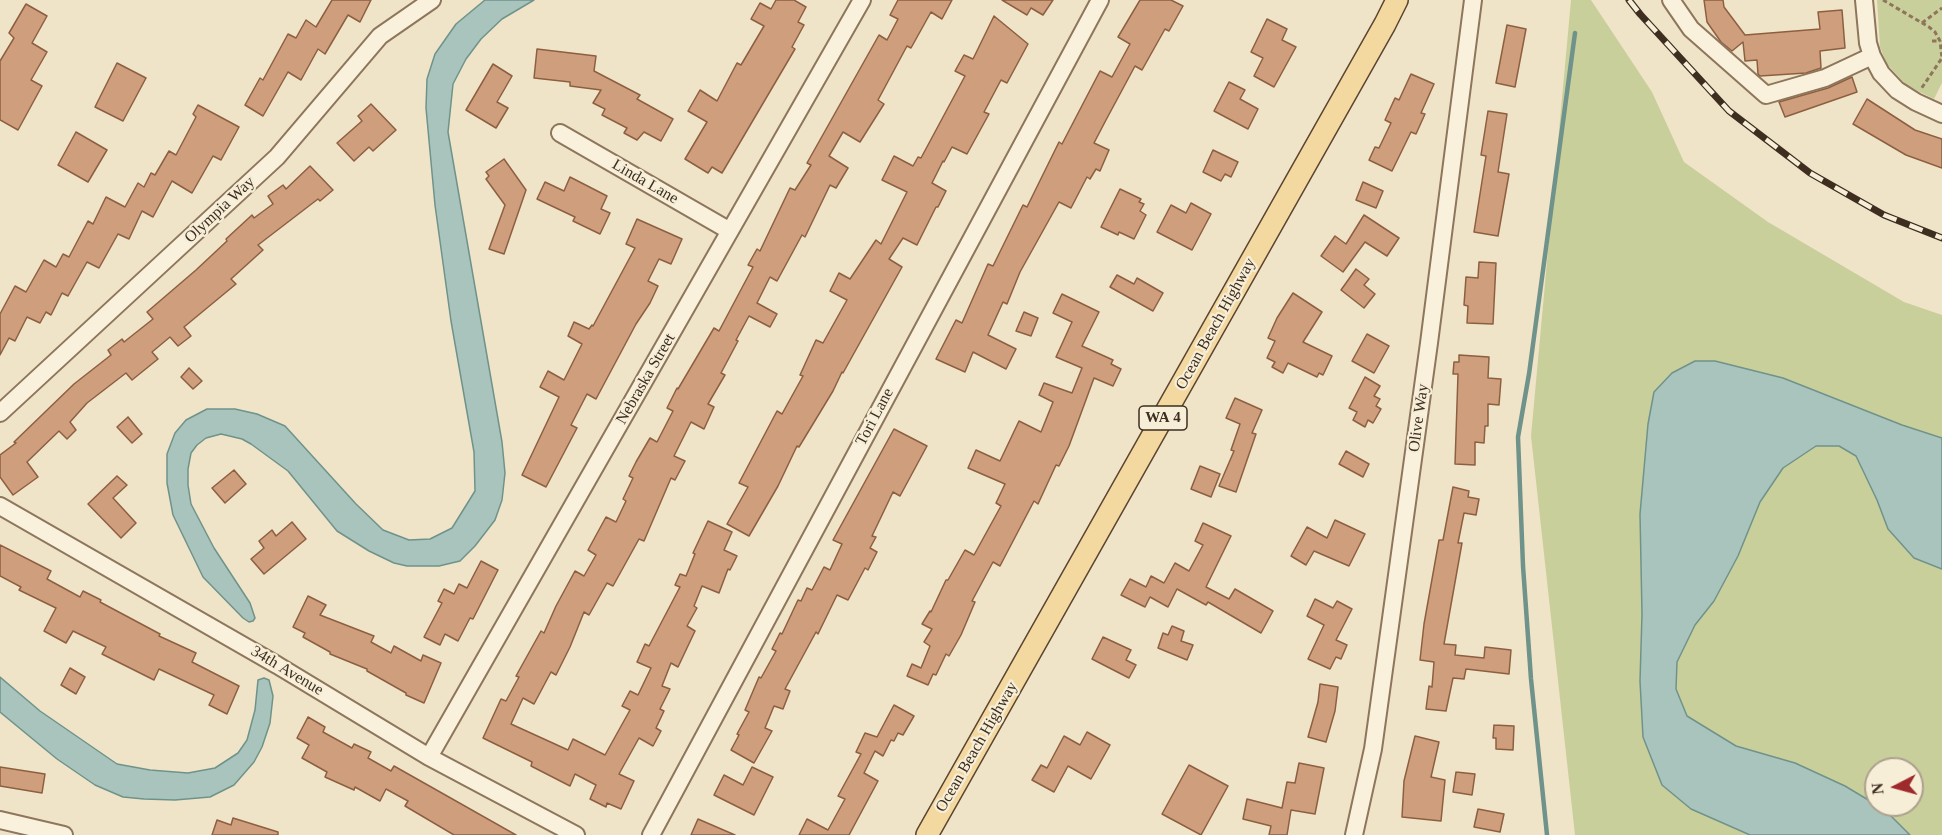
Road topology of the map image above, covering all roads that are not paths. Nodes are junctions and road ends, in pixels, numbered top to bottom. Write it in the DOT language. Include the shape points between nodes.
graph roads {
  1 [pos="432,0"];
  2 [pos="862,0"];
  3 [pos="1100,0"];
  4 [pos="1397,0"];
  5 [pos="1473,0"];
  6 [pos="1671,0"];
  7 [pos="1864,0"];
  8 [pos="1872,56"];
  9 [pos="1942,114"];
  10 [pos="560,133"];
  11 [pos="730,231"];
  12 [pos="0,413"];
  13 [pos="0,506"];
  14 [pos="429,757"];
  15 [pos="0,820"];
  16 [pos="551,830"];
  17 [pos="64,835"];
  18 [pos="576,835"];
  19 [pos="651,835"];
  20 [pos="927,835"];
  21 [pos="1354,835"];
  1 -- 12 [label="street, Olympia Way" via="380,36 277,157"];
  2 -- 11 [label="street, Nebraska Street"];
  3 -- 19 [label="street, Tori Lane"];
  4 -- 20 [label="main road, Ocean Beach Highway / WA 4"];
  5 -- 21 [label="street, Olive Way" via="1373,749"];
  6 -- 8 [label="street" via="1691,29 1766,95 1825,78"];
  7 -- 8 [label="street"];
  8 -- 9 [label="street" via="1897,90"];
  10 -- 11 [label="street, Linda Lane"];
  11 -- 14 [label="street, Nebraska Street"];
  13 -- 14 [label="street, 34th Avenue" via="277,664"];
  14 -- 16 [label="street, 34th Avenue"];
  15 -- 17 [label="street"];
  16 -- 18 [label="street, 34th Avenue"];
}
